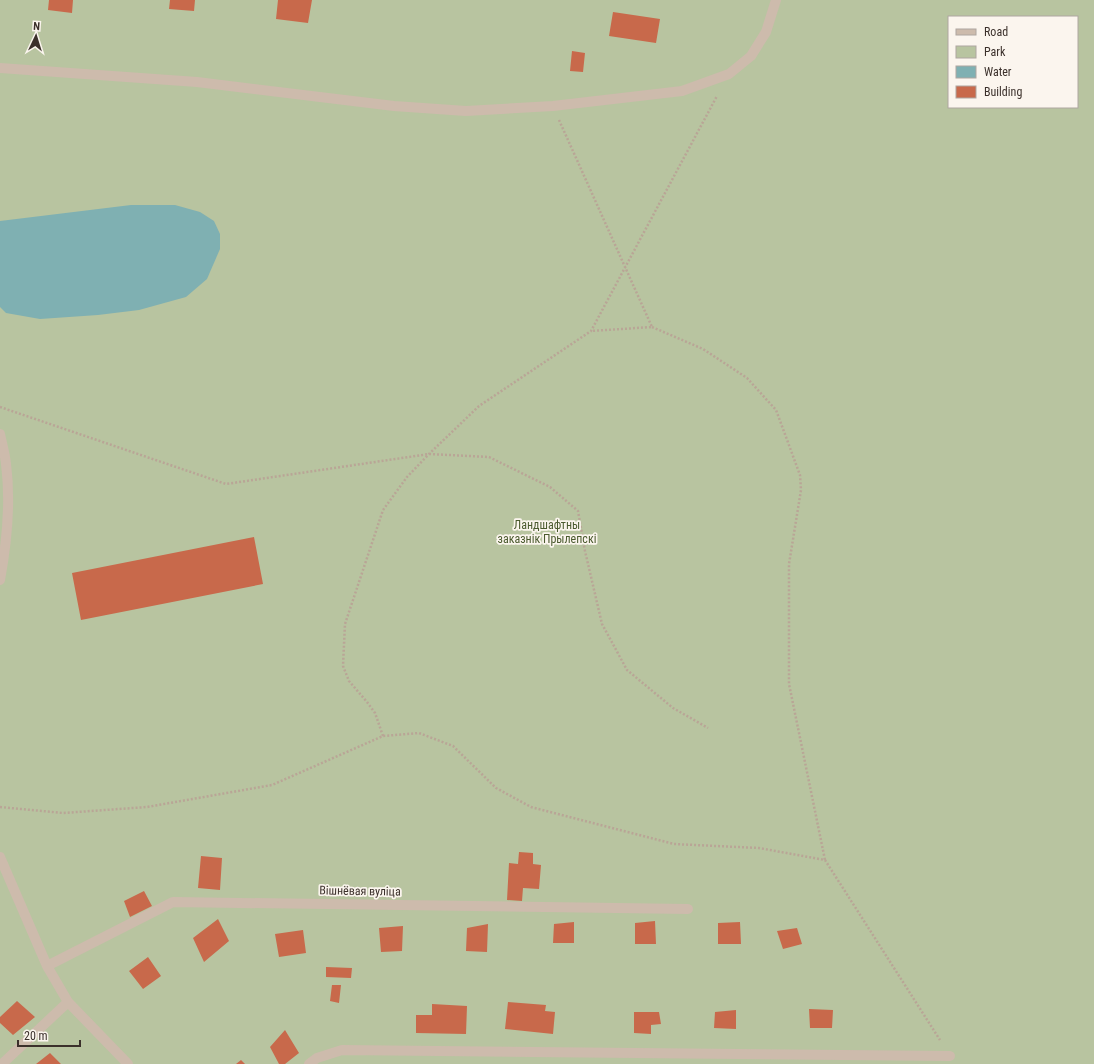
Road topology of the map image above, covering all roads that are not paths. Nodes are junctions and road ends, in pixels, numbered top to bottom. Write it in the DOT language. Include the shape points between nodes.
graph roads {
  1 [pos="776,0"];
  2 [pos="0,68"];
  3 [pos="0,434"];
  4 [pos="0,580"];
  5 [pos="0,857"];
  6 [pos="688,908"];
  7 [pos="47,966"];
  8 [pos="68,1002"];
  9 [pos="950,1056"];
  10 [pos="2,1064"];
  11 [pos="128,1064"];
  12 [pos="309,1064"];
  1 -- 2 [label="street" via="766,32 751,56 729,74 682,92 553,106 466,111 394,106 196,82"];
  3 -- 4 [label="street" via="6,464 8,506 6,548"];
  5 -- 7 [label="street"];
  6 -- 7 [label="street, Вішнёвая вуліца" via="173,902"];
  7 -- 8 [label="street"];
  8 -- 10 [label="street"];
  8 -- 11 [label="street"];
  9 -- 12 [label="street" via="342,1050 317,1058"];
}
